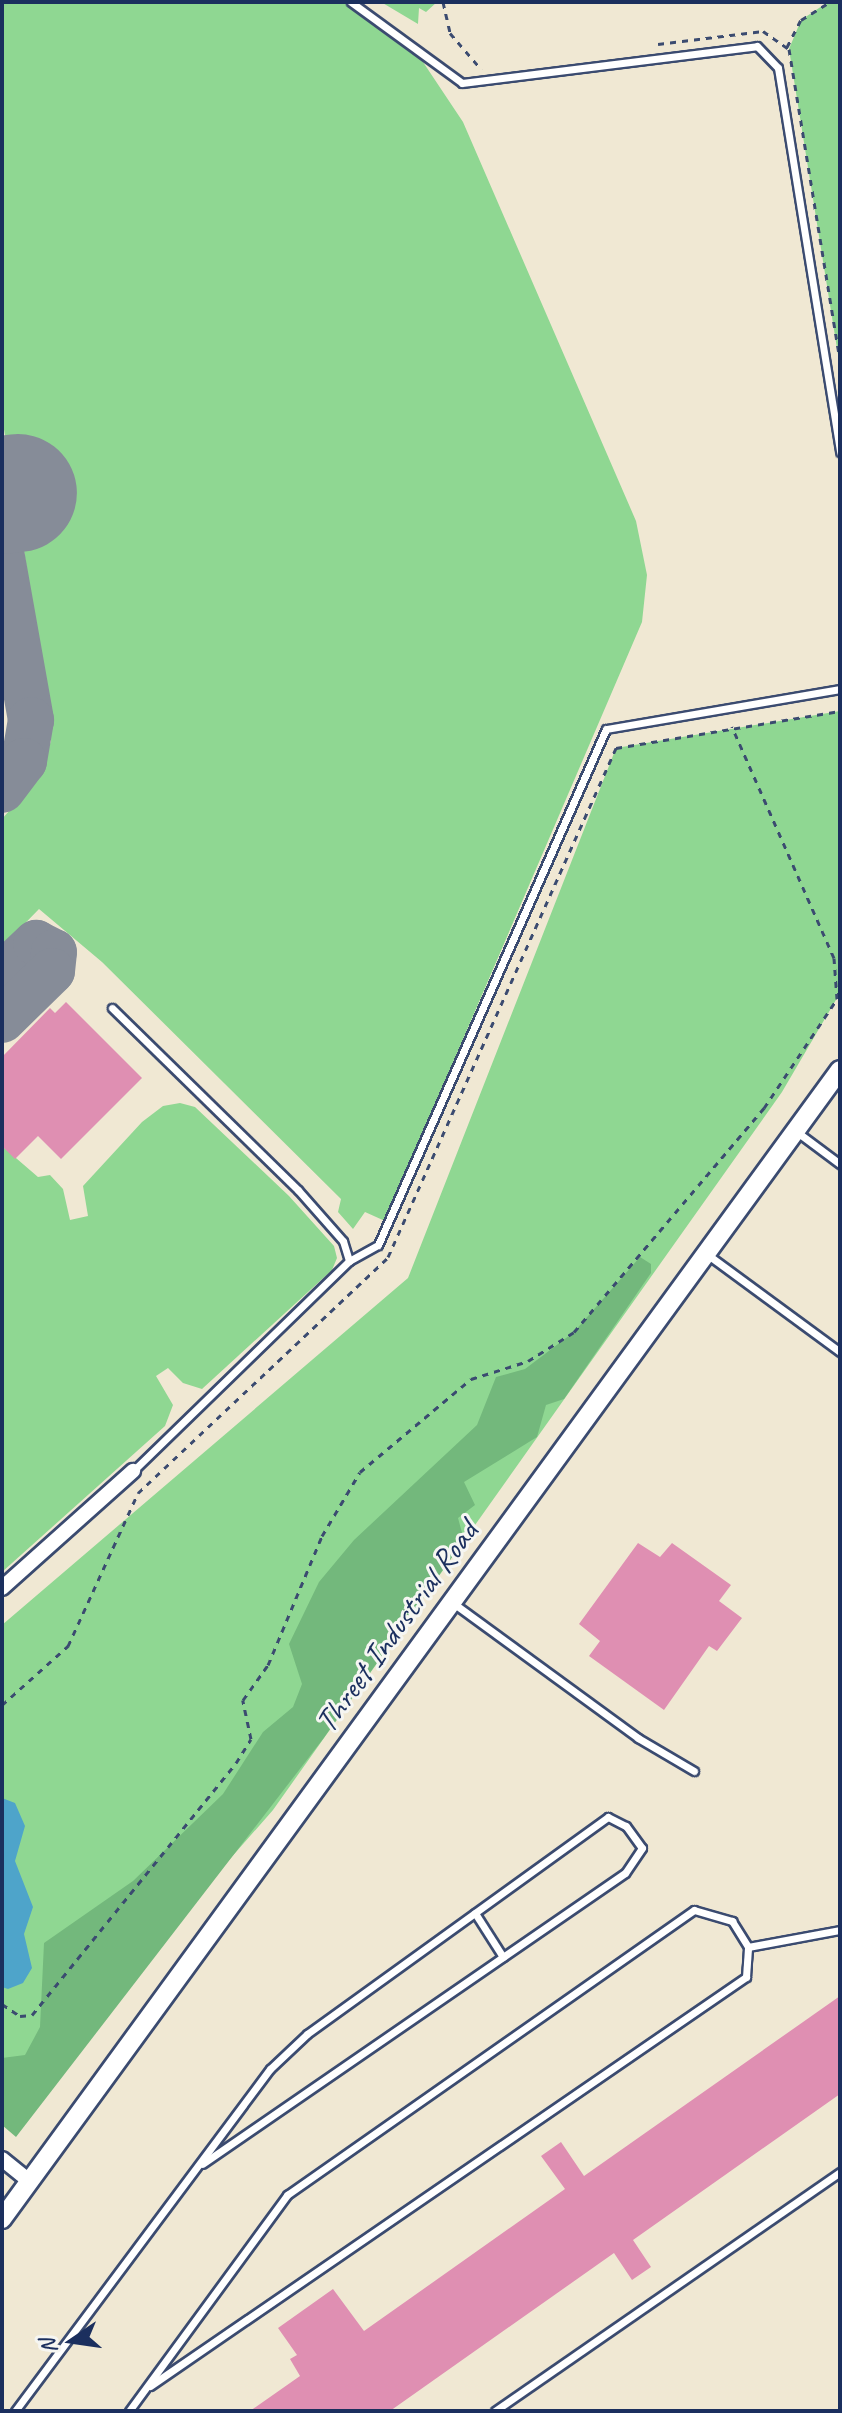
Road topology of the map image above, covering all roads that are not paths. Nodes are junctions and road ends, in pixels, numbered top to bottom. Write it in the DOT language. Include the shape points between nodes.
graph roads {
  1 [pos="351,2"];
  2 [pos="840,452"];
  3 [pos="840,689"];
  4 [pos="112,1008"];
  5 [pos="840,1070"];
  6 [pos="796,1131"];
  7 [pos="840,1164"];
  8 [pos="707,1253"];
  9 [pos="349,1261"];
  10 [pos="840,1352"];
  11 [pos="133,1471"];
  12 [pos="2,1588"];
  13 [pos="452,1602"];
  14 [pos="694,1771"];
  15 [pos="475,1913"];
  16 [pos="840,1930"];
  17 [pos="748,1947"];
  18 [pos="503,1957"];
  19 [pos="2,2159"];
  20 [pos="202,2164"];
  21 [pos="840,2172"];
  22 [pos="29,2181"];
  23 [pos="2,2219"];
  24 [pos="143,2391"];
  25 [pos="15,2411"];
  26 [pos="129,2411"];
  27 [pos="495,2411"];
  1 -- 2 [label="lane" via="462,83 757,46 778,68"];
  3 -- 9 [label="lane" via="606,729 378,1245"];
  4 -- 9 [label="lane" via="298,1190 343,1241"];
  5 -- 6 [label="street, Threet Industrial Road"];
  6 -- 7 [label="lane"];
  6 -- 8 [label="street, Threet Industrial Road"];
  8 -- 10 [label="lane"];
  8 -- 13 [label="street, Threet Industrial Road"];
  9 -- 11 [label="lane"];
  11 -- 12 [label="street"];
  13 -- 14 [label="lane" via="638,1738"];
  13 -- 22 [label="street, Threet Industrial Road"];
  15 -- 18 [label="lane"];
  15 -- 18 [label="lane" via="608,1817 626,1826 642,1848 625,1873"];
  15 -- 20 [label="lane" via="307,2034 270,2069"];
  16 -- 17 [label="lane"];
  17 -- 24 [label="lane" via="746,1977"];
  17 -- 24 [label="lane" via="732,1921 694,1910 287,2195"];
  18 -- 20 [label="lane"];
  19 -- 22 [label="street"];
  20 -- 25 [label="lane"];
  21 -- 27 [label="lane"];
  22 -- 23 [label="street, Threet Industrial Road"];
  24 -- 26 [label="lane"];
}
